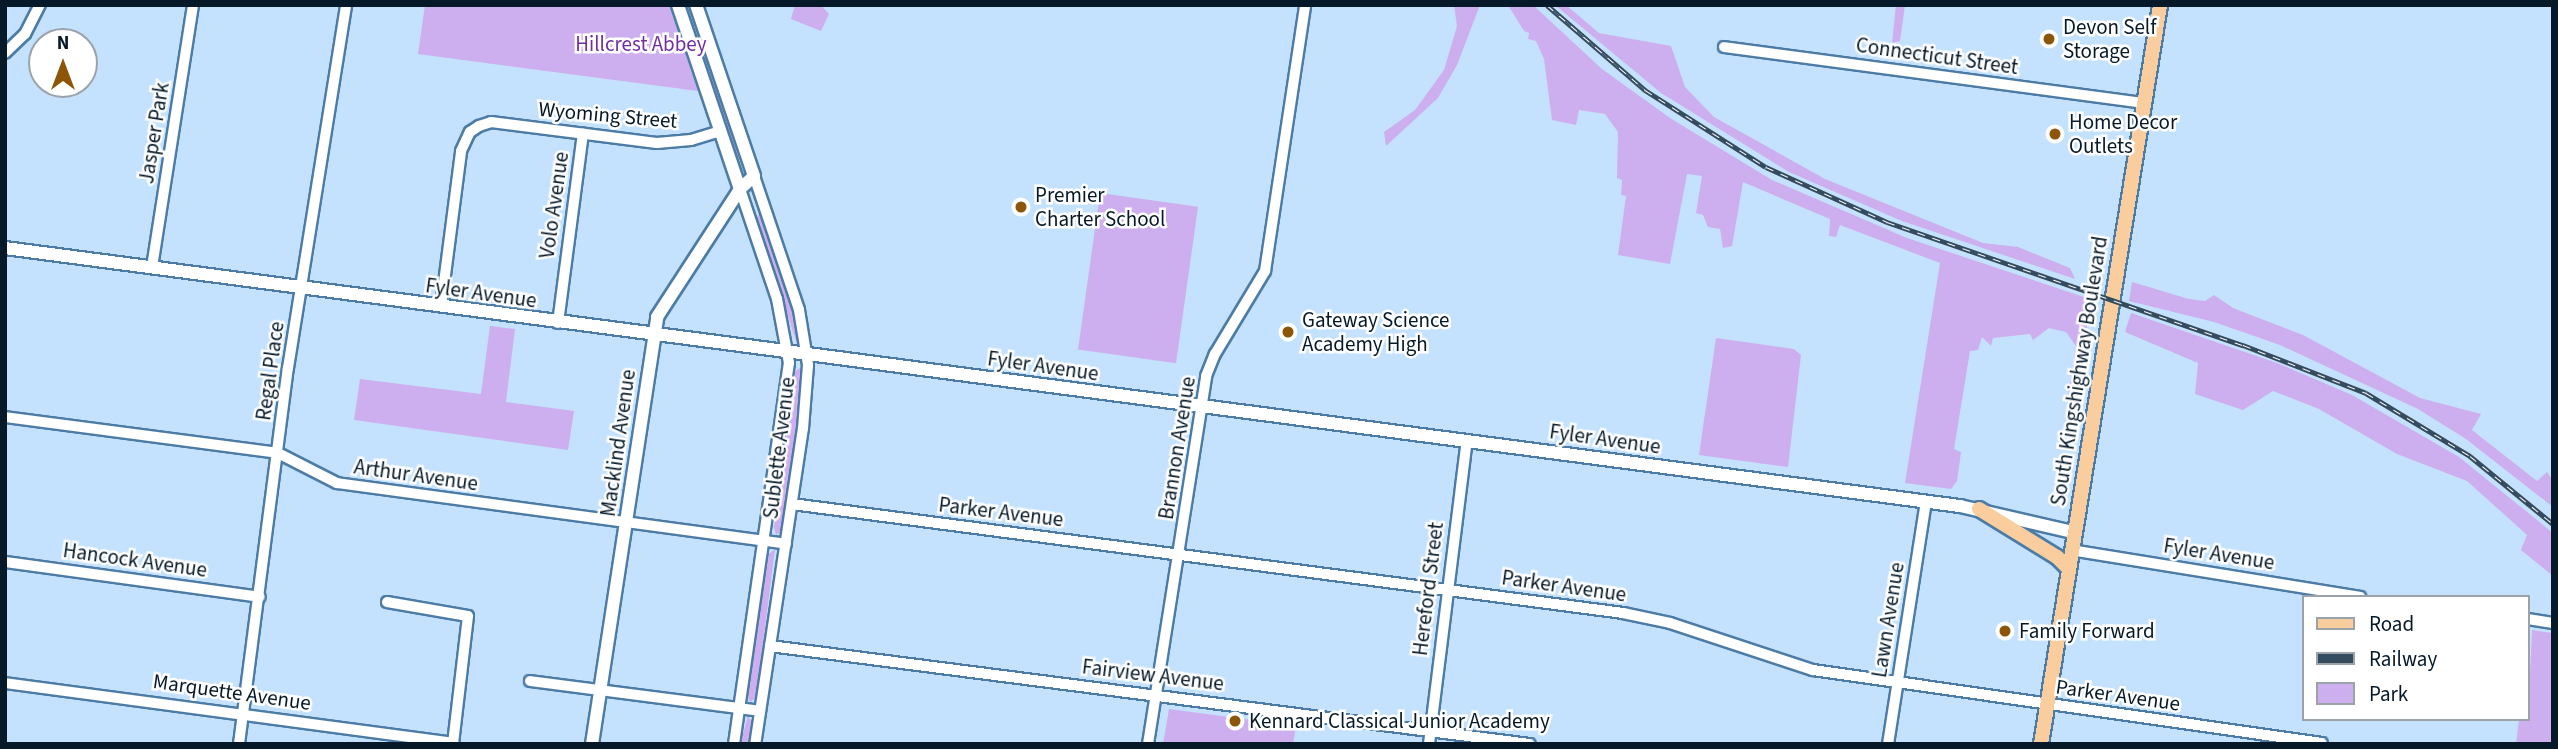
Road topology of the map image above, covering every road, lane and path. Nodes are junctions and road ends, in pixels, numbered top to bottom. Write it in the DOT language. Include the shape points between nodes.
graph roads {
  1 [pos="40,5"];
  2 [pos="193,5"];
  3 [pos="346,5"];
  4 [pos="678,5"];
  5 [pos="696,5"];
  6 [pos="1305,5"];
  7 [pos="2160,5"];
  8 [pos="1724,47"];
  9 [pos="5,53"];
  10 [pos="2145,103"];
  11 [pos="720,131"];
  12 [pos="583,134"];
  13 [pos="754,176"];
  14 [pos="740,189"];
  15 [pos="5,248"];
  16 [pos="152,267"];
  17 [pos="301,287"];
  18 [pos="441,306"];
  19 [pos="558,323"];
  20 [pos="653,334"];
  21 [pos="789,352"];
  22 [pos="807,355"];
  23 [pos="1201,407"];
  24 [pos="5,417"];
  25 [pos="1468,440"];
  26 [pos="278,453"];
  27 [pos="1926,502"];
  28 [pos="792,504"];
  29 [pos="1979,509"];
  30 [pos="626,522"];
  31 [pos="2073,532"];
  32 [pos="765,541"];
  33 [pos="786,544"];
  34 [pos="2071,550"];
  35 [pos="1180,555"];
  36 [pos="5,562"];
  37 [pos="2068,568"];
  38 [pos="1448,590"];
  39 [pos="2349,595"];
  40 [pos="260,597"];
  41 [pos="387,602"];
  42 [pos="2530,619"];
  43 [pos="2553,623"];
  44 [pos="770,646"];
  45 [pos="530,681"];
  46 [pos="5,683"];
  47 [pos="1898,683"];
  48 [pos="600,690"];
  49 [pos="1158,695"];
  50 [pos="2047,705"];
  51 [pos="740,709"];
  52 [pos="760,711"];
  53 [pos="243,712"];
  54 [pos="1430,732"];
  55 [pos="453,743"];
  56 [pos="2322,743"];
  57 [pos="239,744"];
  58 [pos="592,744"];
  59 [pos="734,744"];
  60 [pos="755,744"];
  61 [pos="1148,744"];
  62 [pos="1429,744"];
  63 [pos="1530,744"];
  64 [pos="1888,744"];
  65 [pos="2041,744"];
  1 -- 9 [label="street" via="25,34"];
  2 -- 16 [label="street, Jasper Park"];
  3 -- 17 [label="street, Regal Place"];
  4 -- 11 [label="street, Sublette Avenue"];
  5 -- 13 [label="street, Sublette Avenue"];
  6 -- 23 [label="street, Brannon Avenue" via="1269,255 1254,294 1215,354"];
  7 -- 10 [label="main road, South Kingshighway Boulevard"];
  8 -- 10 [label="street, Connecticut Street"];
  10 -- 31 [label="main road, South Kingshighway Boulevard"];
  11 -- 12 [label="street, Wyoming Street" via="657,143"];
  11 -- 14 [label="street, Sublette Avenue"];
  12 -- 18 [label="street, Wyoming Street" via="491,122 470,132 461,151"];
  12 -- 19 [label="street, Volo Avenue"];
  13 -- 14 [label="street, Macklind Avenue"];
  13 -- 22 [label="street, Sublette Avenue" via="799,310"];
  14 -- 20 [label="street, Macklind Avenue" via="661,311"];
  14 -- 21 [label="street, Sublette Avenue" via="777,299"];
  15 -- 16 [label="street, Fyler Avenue"];
  16 -- 17 [label="street, Fyler Avenue"];
  17 -- 18 [label="street, Fyler Avenue"];
  17 -- 26 [label="street, Regal Place"];
  18 -- 19 [label="street, Fyler Avenue"];
  19 -- 20 [label="street, Fyler Avenue"];
  20 -- 21 [label="street, Fyler Avenue"];
  20 -- 30 [label="street, Macklind Avenue"];
  21 -- 22 [label="street, Fyler Avenue"];
  21 -- 32 [label="street, Sublette Avenue" via="786,404"];
  22 -- 23 [label="street, Fyler Avenue"];
  22 -- 28 [label="street, Sublette Avenue" via="806,404"];
  23 -- 25 [label="street, Fyler Avenue"];
  23 -- 35 [label="street, Brannon Avenue"];
  24 -- 26 [label="street, Arthur Avenue"];
  25 -- 27 [label="street, Fyler Avenue"];
  25 -- 38 [label="street, Hereford Street"];
  26 -- 30 [label="street, Arthur Avenue" via="337,483"];
  26 -- 40 [label="street, Regal Place"];
  27 -- 29 [label="street, Fyler Avenue"];
  27 -- 47 [label="street, Lawn Avenue"];
  28 -- 33 [label="street, Sublette Avenue"];
  28 -- 35 [label="street, Parker Avenue"];
  29 -- 31 [label="street, Fyler Avenue"];
  29 -- 37 [label="main road"];
  30 -- 32 [label="street, Arthur Avenue"];
  30 -- 48 [label="street, Macklind Avenue"];
  31 -- 34 [label="main road, South Kingshighway Boulevard"];
  32 -- 33 [label="street, Arthur Avenue"];
  32 -- 51 [label="street, Sublette Avenue"];
  33 -- 44 [label="street, Sublette Avenue"];
  34 -- 37 [label="main road, South Kingshighway Boulevard"];
  34 -- 39 [label="street, Fyler Avenue"];
  35 -- 38 [label="street, Parker Avenue"];
  35 -- 49 [label="street, Brannon Avenue"];
  36 -- 40 [label="street, Hancock Avenue"];
  37 -- 50 [label="main road, South Kingshighway Boulevard"];
  38 -- 47 [label="street, Parker Avenue" via="1670,623 1779,662"];
  38 -- 54 [label="street, Hereford Street"];
  40 -- 53 [label="street, Regal Place"];
  41 -- 55 [label="street" via="468,616"];
  42 -- 43 [label="street"];
  44 -- 49 [label="street, Fairview Avenue"];
  44 -- 52 [label="street, Sublette Avenue"];
  45 -- 48 [label="street"];
  46 -- 53 [label="street, Marquette Avenue"];
  47 -- 50 [label="street, Parker Avenue"];
  47 -- 64 [label="street, Lawn Avenue"];
  48 -- 51 [label="street"];
  48 -- 58 [label="street, Macklind Avenue"];
  49 -- 54 [label="street, Fairview Avenue"];
  49 -- 61 [label="street, Brannon Avenue"];
  50 -- 56 [label="street, Parker Avenue"];
  50 -- 65 [label="main road, South Kingshighway Boulevard"];
  51 -- 52 [label="street"];
  51 -- 59 [label="street, Sublette Avenue"];
  52 -- 60 [label="street, Sublette Avenue"];
  53 -- 55 [label="street, Marquette Avenue"];
  53 -- 57 [label="street, Regal Place"];
  54 -- 62 [label="street, Hereford Street"];
  54 -- 63 [label="street, Fairview Avenue"];
}
